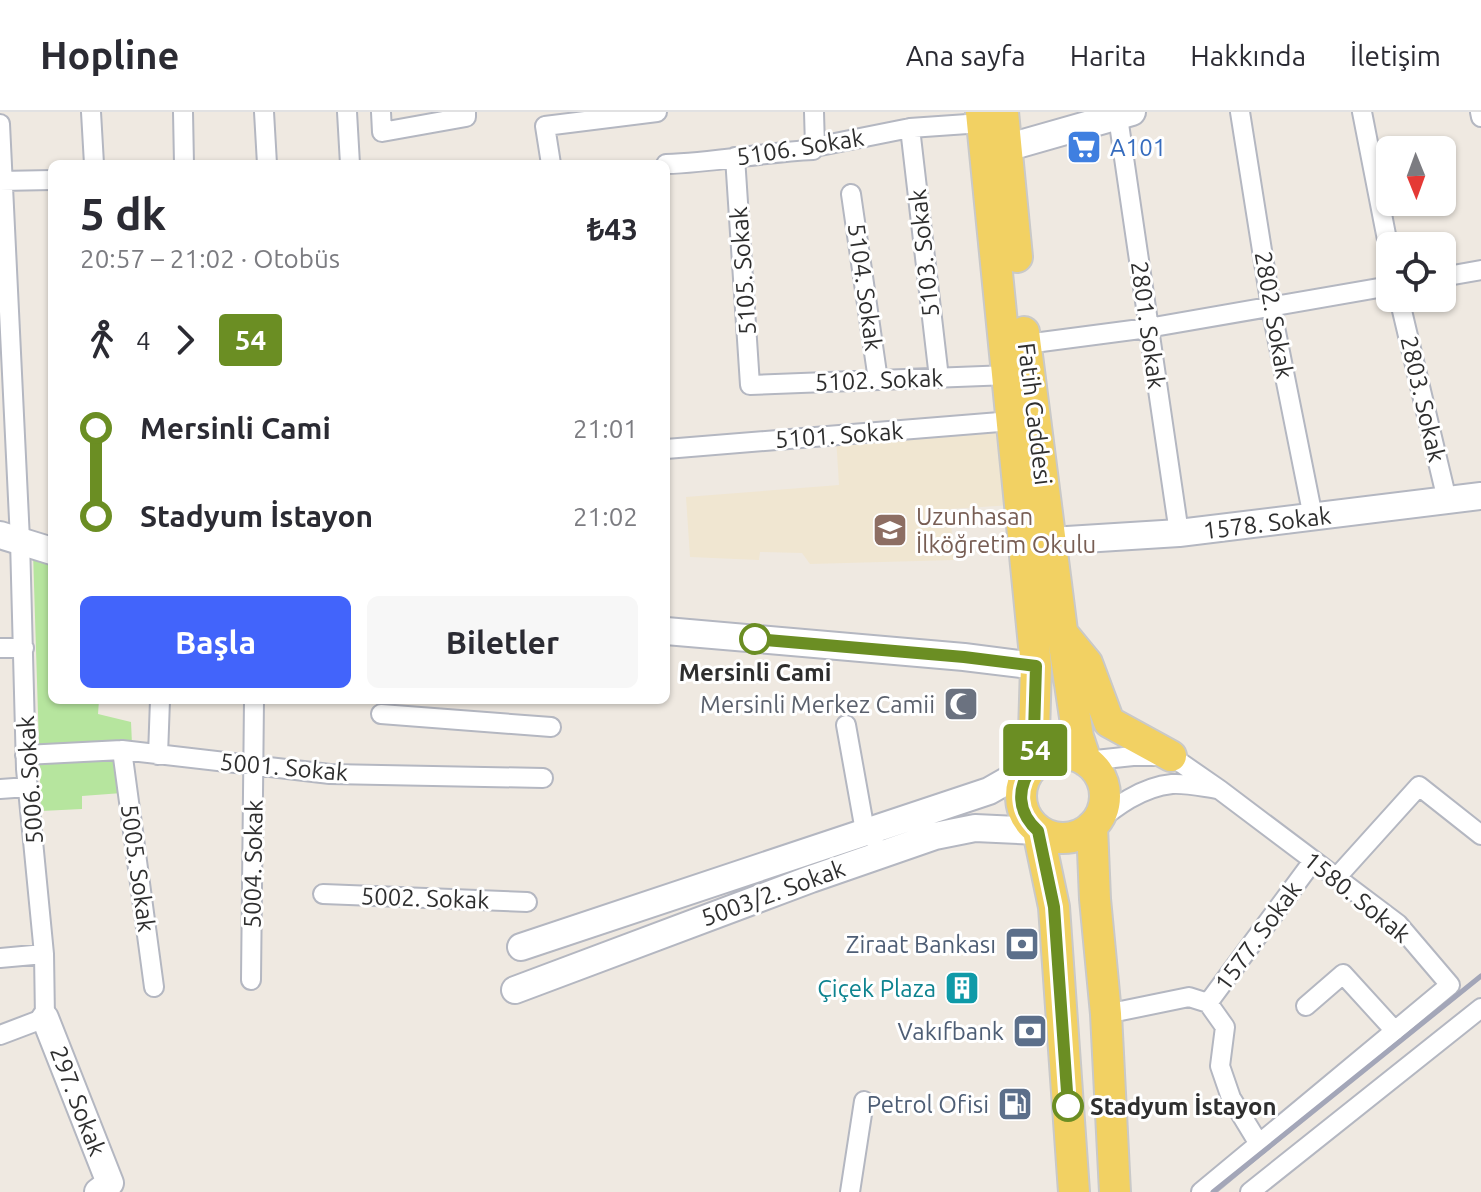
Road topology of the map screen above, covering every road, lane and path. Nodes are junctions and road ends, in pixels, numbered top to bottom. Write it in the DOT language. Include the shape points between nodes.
graph roads {
  1 [pos="91,112"];
  2 [pos="183,112"];
  3 [pos="264,112"];
  4 [pos="347,112"];
  5 [pos="381,112"];
  6 [pos="466,112"];
  7 [pos="657,112"];
  8 [pos="814,112"];
  9 [pos="1240,112"];
  10 [pos="1362,112"];
  11 [pos="1125,115"];
  12 [pos="989,116"];
  13 [pos="0,124"];
  14 [pos="910,128"];
  15 [pos="815,147"];
  16 [pos="1006,148"];
  17 [pos="735,157"];
  18 [pos="94,160"];
  19 [pos="184,160"];
  20 [pos="267,160"];
  21 [pos="350,160"];
  22 [pos="550,160"];
  23 [pos="670,164"];
  24 [pos="48,180"];
  25 [pos="2,181"];
  26 [pos="851,194"];
  27 [pos="1385,232"];
  28 [pos="1481,270"];
  29 [pos="1456,274"];
  30 [pos="1376,288"];
  31 [pos="1271,307"];
  32 [pos="1402,312"];
  33 [pos="1148,328"];
  34 [pos="1026,344"];
  35 [pos="1009,375"];
  36 [pos="939,378"];
  37 [pos="878,380"];
  38 [pos="750,385"];
  39 [pos="1012,421"];
  40 [pos="670,449"];
  41 [pos="1481,496"];
  42 [pos="1447,500"];
  43 [pos="1313,517"];
  44 [pos="1179,533"];
  45 [pos="10,538"];
  46 [pos="1051,541"];
  47 [pos="48,550"];
  48 [pos="670,631"];
  49 [pos="1062,631"];
  50 [pos="0,648"];
  51 [pos="24,648"];
  52 [pos="1036,666"];
  53 [pos="160,704"];
  54 [pos="254,704"];
  55 [pos="381,714"];
  56 [pos="846,725"];
  57 [pos="551,727"];
  58 [pos="122,750"];
  59 [pos="25,755"];
  60 [pos="158,755"];
  61 [pos="1171,756"];
  62 [pos="1086,761"];
  63 [pos="254,764"];
  64 [pos="1033,766"];
  65 [pos="543,778"];
  66 [pos="28,787"];
  67 [pos="0,789"];
  68 [pos="1220,790"];
  69 [pos="1092,826"];
  70 [pos="865,831"];
  71 [pos="1038,831"];
  72 [pos="1481,835"];
  73 [pos="888,852"];
  74 [pos="1313,861"];
  75 [pos="1336,878"];
  76 [pos="323,894"];
  77 [pos="527,902"];
  78 [pos="521,947"];
  79 [pos="44,954"];
  80 [pos="0,958"];
  81 [pos="251,980"];
  82 [pos="154,987"];
  83 [pos="515,990"];
  84 [pos="1208,1003"];
  85 [pos="1306,1006"];
  86 [pos="1481,1008"];
  87 [pos="1106,1014"];
  88 [pos="45,1018"];
  89 [pos="1395,1031"];
  90 [pos="0,1035"];
  91 [pos="864,1101"];
  92 [pos="1259,1144"];
  93 [pos="104,1188"];
  94 [pos="850,1192"];
  95 [pos="1074,1192"];
  96 [pos="1115,1192"];
  97 [pos="1201,1192"];
  98 [pos="1250,1192"];
  1 -- 18 [label="street"];
  2 -- 19 [label="street"];
  3 -- 20 [label="street"];
  4 -- 21 [label="street"];
  5 -- 6 [label="street" via="382,132 466,117"];
  7 -- 22 [label="street" via="545,126"];
  8 -- 15 [label="street"];
  9 -- 31 [label="street, 2802. Sokak"];
  10 -- 27 [label="street"];
  11 -- 16 [label="street"];
  11 -- 33 [label="street, 2801. Sokak"];
  12 -- 14 [label="street, 5106. Sokak"];
  12 -- 16 [label="main road, Fatih Caddesi"];
  12 -- 35 [label="main road, Fatih Caddesi"];
  13 -- 25 [label="street, 5006. Sokak"];
  14 -- 15 [label="street, 5106. Sokak"];
  14 -- 36 [label="street, 5103. Sokak"];
  15 -- 17 [label="street, 5106. Sokak"];
  16 -- 34 [label="main road, Fatih Caddesi"];
  17 -- 23 [label="street, 5106. Sokak"];
  17 -- 38 [label="street, 5105. Sokak"];
  24 -- 25 [label="street"];
  25 -- 45 [label="street, 5006. Sokak"];
  26 -- 37 [label="street, 5104. Sokak"];
  28 -- 29 [label="street"];
  30 -- 31 [label="street"];
  31 -- 33 [label="street"];
  31 -- 43 [label="street, 2802. Sokak"];
  32 -- 42 [label="street, 2803. Sokak"];
  33 -- 34 [label="street"];
  33 -- 44 [label="street, 2801. Sokak"];
  34 -- 46 [label="main road, Fatih Caddesi"];
  35 -- 36 [label="street, 5102. Sokak"];
  35 -- 39 [label="main road, Fatih Caddesi"];
  36 -- 37 [label="street, 5102. Sokak"];
  37 -- 38 [label="street, 5102. Sokak"];
  39 -- 40 [label="street, 5101. Sokak"];
  39 -- 52 [label="main road, Fatih Caddesi"];
  41 -- 42 [label="street, 1578. Sokak"];
  42 -- 43 [label="street, 1578. Sokak"];
  43 -- 44 [label="street, 1578. Sokak"];
  44 -- 46 [label="street, 1578. Sokak"];
  45 -- 47 [label="street"];
  45 -- 51 [label="street, 5006. Sokak"];
  46 -- 49 [label="main road, Fatih Caddesi"];
  48 -- 52 [label="street"];
  49 -- 61 [label="main road" via="1087,663 1109,722"];
  49 -- 62 [label="main road, Fatih Caddesi"];
  50 -- 51 [label="street"];
  51 -- 59 [label="street, 5006. Sokak"];
  52 -- 64 [label="main road, Fatih Caddesi"];
  53 -- 60 [label="street"];
  54 -- 63 [label="street, 5004. Sokak"];
  55 -- 57 [label="street"];
  56 -- 70 [label="street"];
  58 -- 59 [label="street, 5001. Sokak"];
  58 -- 60 [label="street, 5001. Sokak"];
  58 -- 82 [label="street, 5005. Sokak"];
  59 -- 66 [label="street, 5006. Sokak"];
  60 -- 63 [label="street, 5001. Sokak"];
  61 -- 62 [label="street"];
  61 -- 68 [label="street, 1580. Sokak"];
  62 -- 64 [label="main road" via="1059,754"];
  62 -- 69 [label="main road" via="1105,792"];
  63 -- 65 [label="street, 5001. Sokak" via="330,774"];
  63 -- 81 [label="street, 5004. Sokak"];
  64 -- 70 [label="street, 5003/2. Sokak" via="989,791"];
  64 -- 71 [label="main road" via="1020,800"];
  66 -- 67 [label="street"];
  66 -- 79 [label="street, 5006. Sokak"];
  68 -- 69 [label="street" via="1173,784 1156,788 1115,807"];
  68 -- 74 [label="street, 1580. Sokak"];
  69 -- 71 [label="main road" via="1066,838"];
  69 -- 87 [label="main road"];
  70 -- 73 [label="street"];
  70 -- 78 [label="street, 5003/2. Sokak"];
  71 -- 73 [label="street, 5003/2. Sokak" via="975,828"];
  71 -- 95 [label="main road" via="1054,907"];
  72 -- 75 [label="street" via="1419,786"];
  73 -- 83 [label="street, 5003/2. Sokak"];
  74 -- 75 [label="street, 1580. Sokak"];
  74 -- 84 [label="street, 1577. Sokak"];
  75 -- 89 [label="street, 1580. Sokak" via="1398,924 1450,985"];
  76 -- 77 [label="street, 5002. Sokak"];
  79 -- 80 [label="street"];
  79 -- 88 [label="street, 5006. Sokak"];
  84 -- 87 [label="street, 1577. Sokak" via="1189,997"];
  84 -- 92 [label="street" via="1225,1027 1220,1066 1231,1098"];
  85 -- 89 [label="street" via="1343,974"];
  86 -- 98 [label="street"];
  87 -- 96 [label="main road"];
  88 -- 90 [label="street"];
  88 -- 93 [label="street, 297. Sokak"];
  89 -- 92 [label="street, 1580. Sokak"];
  91 -- 94 [label="street"];
  92 -- 97 [label="street, 1580. Sokak"];
}
